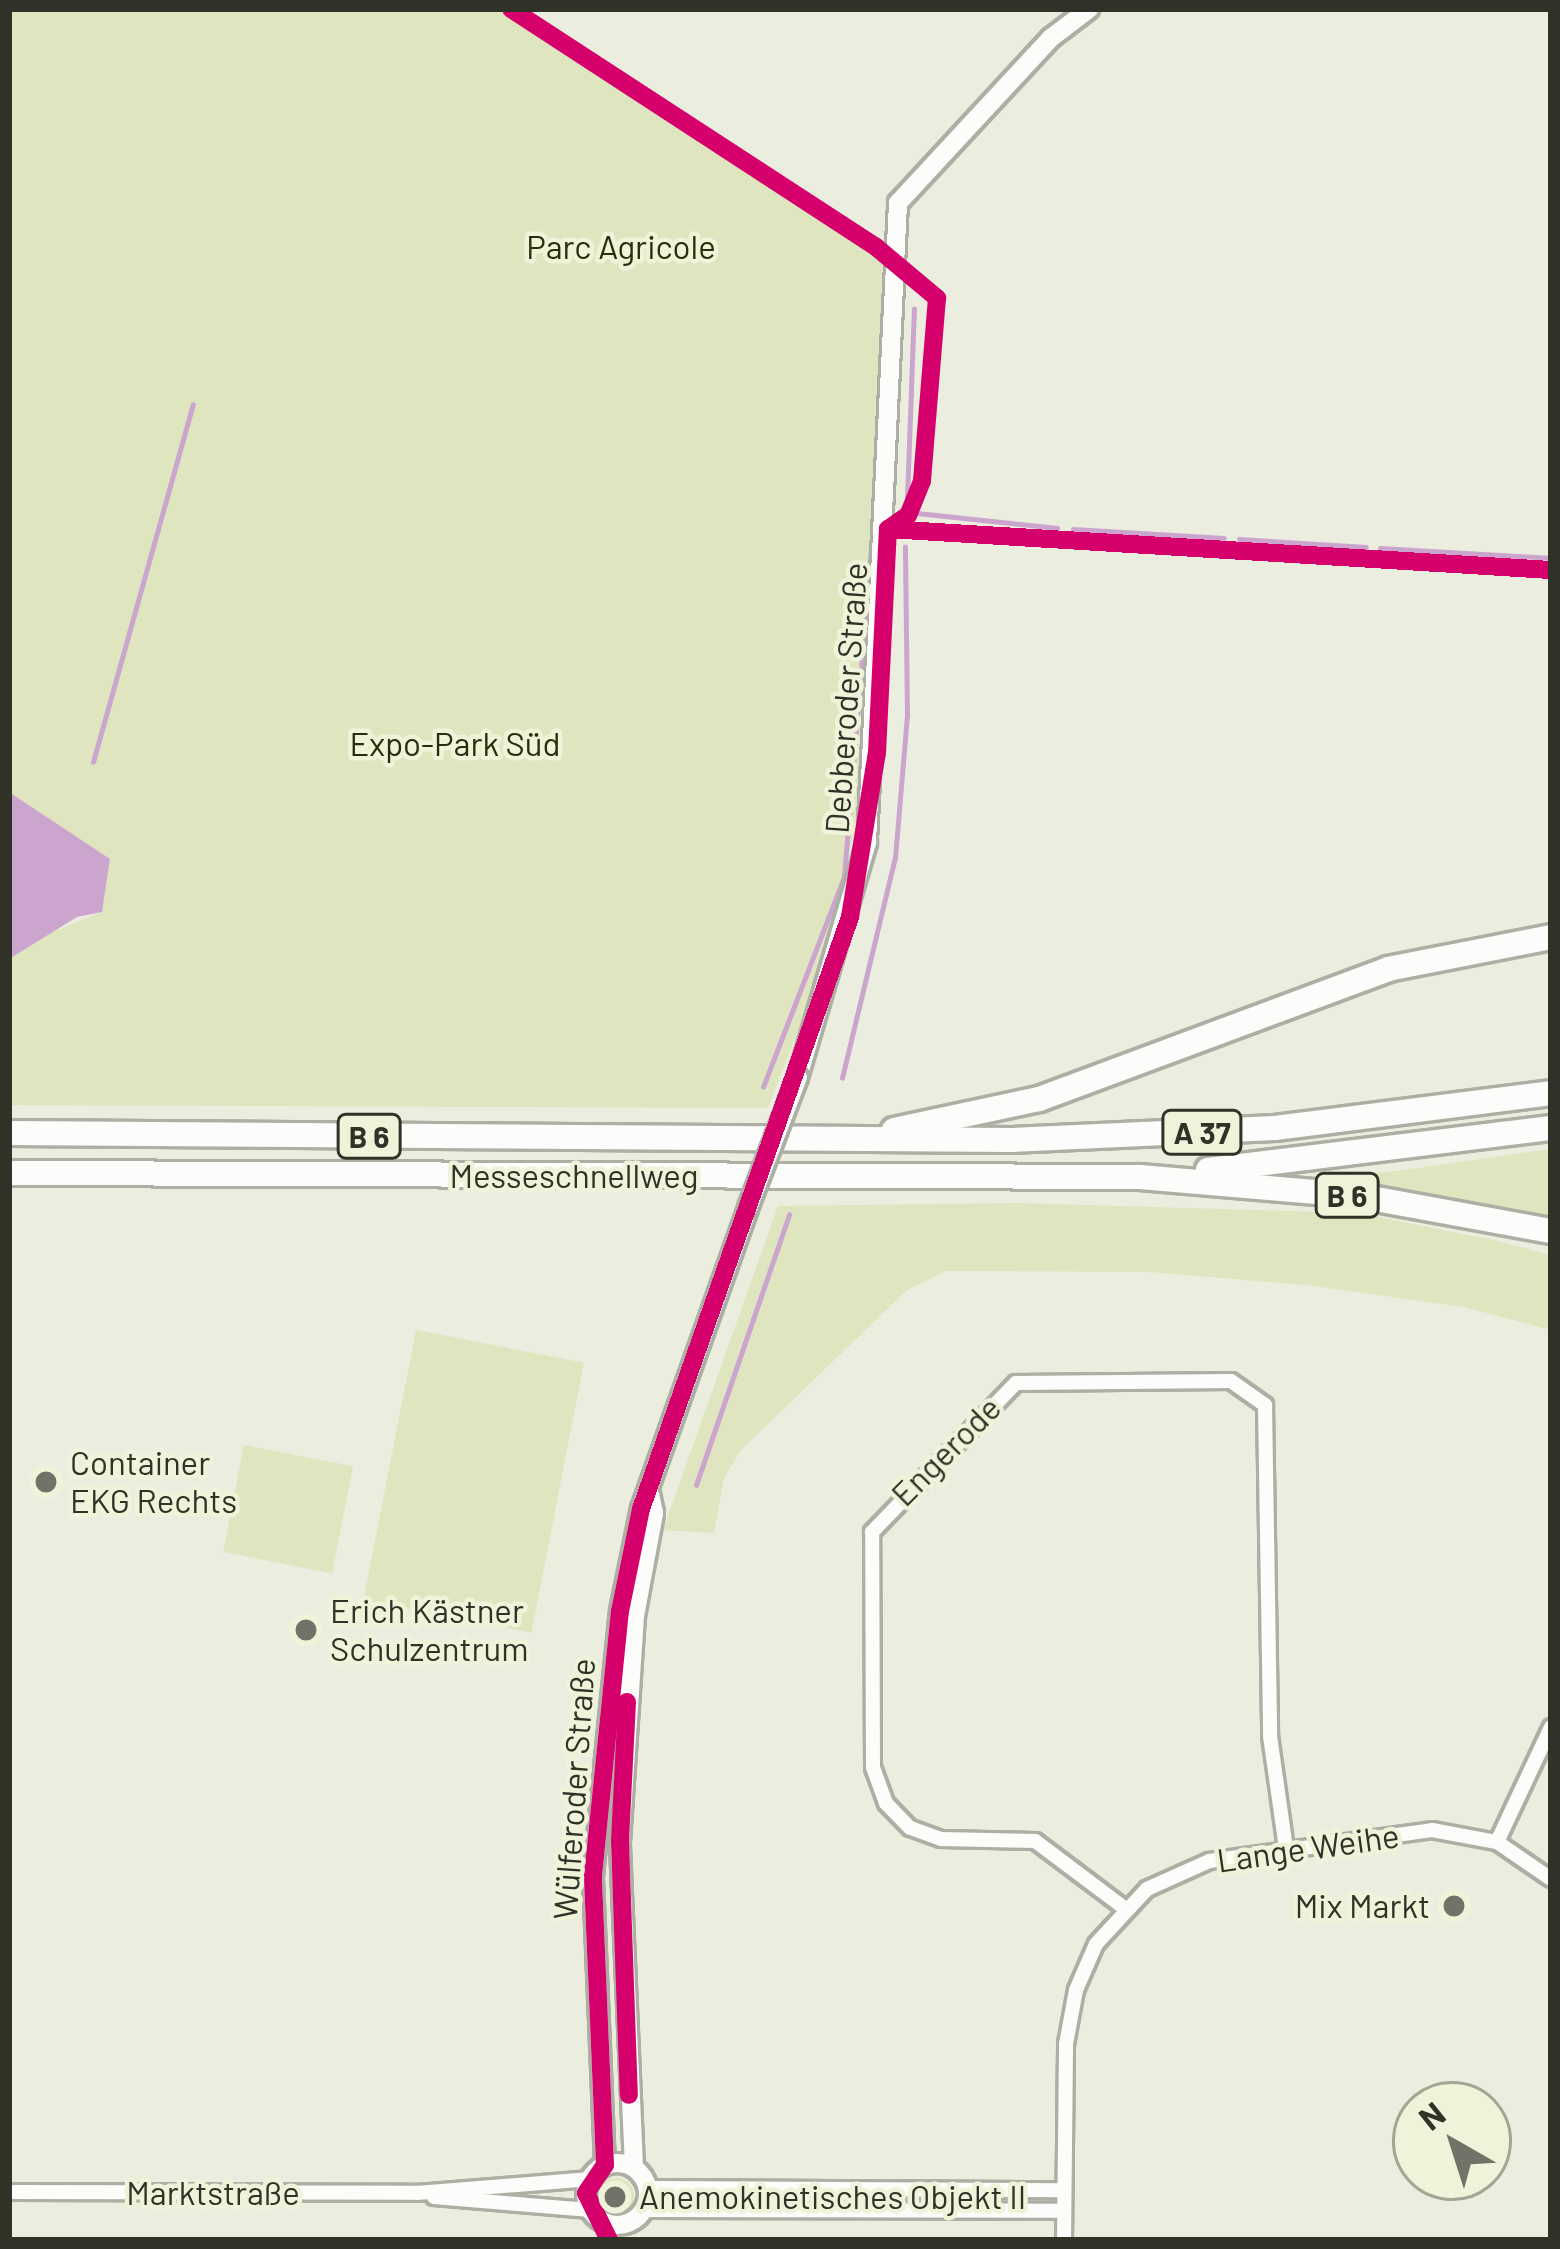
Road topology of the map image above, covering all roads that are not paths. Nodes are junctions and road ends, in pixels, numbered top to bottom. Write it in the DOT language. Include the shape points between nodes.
graph roads {
  1 [pos="1089,9"];
  2 [pos="1551,937"];
  3 [pos="798,1077"];
  4 [pos="1551,1093"];
  5 [pos="1551,1128"];
  6 [pos="9,1133"];
  7 [pos="850,1139"];
  8 [pos="9,1173"];
  9 [pos="1140,1177"];
  10 [pos="1551,1232"];
  11 [pos="650,1495"];
  12 [pos="1551,1727"];
  13 [pos="603,1736"];
  14 [pos="624,1737"];
  15 [pos="1497,1842"];
  16 [pos="1286,1848"];
  17 [pos="1551,1879"];
  18 [pos="1123,1907"];
  19 [pos="634,2168"];
  20 [pos="597,2172"];
  21 [pos="648,2188"];
  22 [pos="1063,2190"];
  23 [pos="9,2192"];
  24 [pos="417,2193"];
  25 [pos="590,2210"];
  26 [pos="1064,2211"];
  27 [pos="635,2224"];
  28 [pos="608,2232"];
  29 [pos="1064,2240"];
  1 -- 3 [label="street, Debberoder Straße" via="1051,38 898,203 868,842"];
  2 -- 7 [label="highway, B 6" via="1388,968 1039,1099"];
  3 -- 11 [label="street, Wülferoder Straße, bridge"];
  4 -- 7 [label="highway, A 37" via="1275,1128"];
  5 -- 9 [label="highway, A 37"];
  6 -- 7 [label="highway, Messeschnellweg / B 6"];
  8 -- 9 [label="highway, Messeschnellweg / B 6"];
  9 -- 10 [label="highway, B 6" via="1360,1196"];
  11 -- 13 [label="street, Wülferoder Straße" via="635,1534"];
  11 -- 14 [label="street, Wülferoder Straße"];
  12 -- 15 [label="street"];
  13 -- 14 [label="street"];
  13 -- 20 [label="street, Wülferoder Straße" via="592,1928"];
  14 -- 19 [label="street, Wülferoder Straße" via="620,1842"];
  15 -- 16 [label="street, Lange Weihe" via="1432,1830"];
  15 -- 17 [label="street, Lange Weihe"];
  16 -- 18 [label="street, Lange Weihe" via="1179,1871"];
  16 -- 18 [label="street, Engerode" via="1270,1736 1265,1405 1231,1382 1016,1383 872,1532 873,1767 886,1803 910,1828 941,1839 1035,1841"];
  18 -- 22 [label="street, Lange Weihe" via="1088,1959 1070,2016"];
  19 -- 20 [label="street"];
  19 -- 21 [label="street"];
  20 -- 24 [label="street, Marktstraße"];
  20 -- 25 [label="street"];
  21 -- 22 [label="street"];
  21 -- 27 [label="street"];
  22 -- 26 [label="street, Lange Weihe"];
  23 -- 24 [label="street, Marktstraße"];
  24 -- 25 [label="street, Marktstraße" via="483,2207"];
  25 -- 28 [label="street"];
  26 -- 27 [label="street"];
  26 -- 29 [label="street, Lange Weihe"];
  27 -- 28 [label="street"];
}
